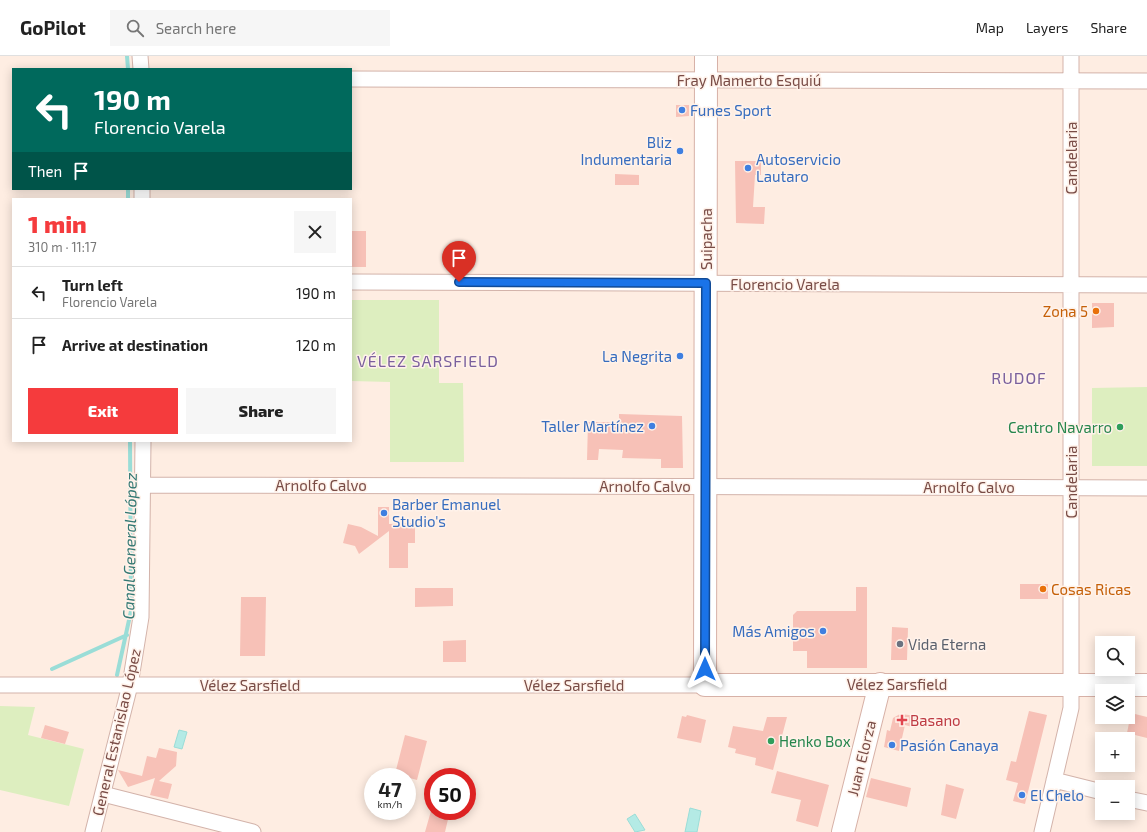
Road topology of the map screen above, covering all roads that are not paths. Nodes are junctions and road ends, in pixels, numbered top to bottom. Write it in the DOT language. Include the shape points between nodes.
graph roads {
  1 [pos="140,56"];
  2 [pos="706,56"];
  3 [pos="1071,56"];
  4 [pos="140,68"];
  5 [pos="352,79"];
  6 [pos="706,80"];
  7 [pos="1071,81"];
  8 [pos="1147,81"];
  9 [pos="352,282"];
  10 [pos="706,283"];
  11 [pos="1071,285"];
  12 [pos="1147,285"];
  13 [pos="143,442"];
  14 [pos="144,485"];
  15 [pos="706,486"];
  16 [pos="1071,487"];
  17 [pos="1147,488"];
  18 [pos="880,684"];
  19 [pos="0,685"];
  20 [pos="130,685"];
  21 [pos="705,685"];
  22 [pos="1071,685"];
  23 [pos="1147,685"];
  24 [pos="1054,780"];
  25 [pos="1095,790"];
  26 [pos="103,794"];
  27 [pos="1135,800"];
  28 [pos="1147,803"];
  29 [pos="93,832"];
  30 [pos="253,832"];
  31 [pos="842,832"];
  32 [pos="1042,832"];
  1 -- 4 [label="street"];
  2 -- 6 [label="main road, Suipacha"];
  3 -- 7 [label="street, Candelaria"];
  5 -- 6 [label="street, Fray Mamerto Esquiú"];
  6 -- 7 [label="street, Fray Mamerto Esquiú"];
  6 -- 10 [label="main road, Suipacha"];
  7 -- 8 [label="street, Fray Mamerto Esquiú"];
  7 -- 11 [label="street, Candelaria"];
  9 -- 10 [label="street, Florencio Varela"];
  10 -- 11 [label="street, Florencio Varela"];
  10 -- 15 [label="main road, Suipacha"];
  11 -- 12 [label="street, Florencio Varela"];
  11 -- 16 [label="street, Candelaria"];
  13 -- 14 [label="street, General Estanislao López"];
  14 -- 15 [label="street, Arnolfo Calvo"];
  14 -- 20 [label="street, General Estanislao López" via="141,617"];
  15 -- 16 [label="street, Arnolfo Calvo"];
  15 -- 21 [label="main road, Suipacha"];
  16 -- 17 [label="street, Arnolfo Calvo"];
  16 -- 22 [label="street, Candelaria"];
  18 -- 21 [label="main road, Vélez Sarsfield"];
  18 -- 22 [label="main road, Vélez Sarsfield"];
  18 -- 31 [label="main road, Juan Elorza"];
  19 -- 20 [label="street, Vélez Sarsfield"];
  20 -- 21 [label="street, Vélez Sarsfield"];
  20 -- 26 [label="street, General Estanislao López"];
  22 -- 23 [label="main road, Vélez Sarsfield"];
  22 -- 24 [label="street, Candelaria" via="1071,708"];
  24 -- 25 [label="street"];
  24 -- 32 [label="street, Candelaria"];
  26 -- 29 [label="street, General Estanislao López"];
  26 -- 30 [label="street"];
  27 -- 28 [label="street"];
}
